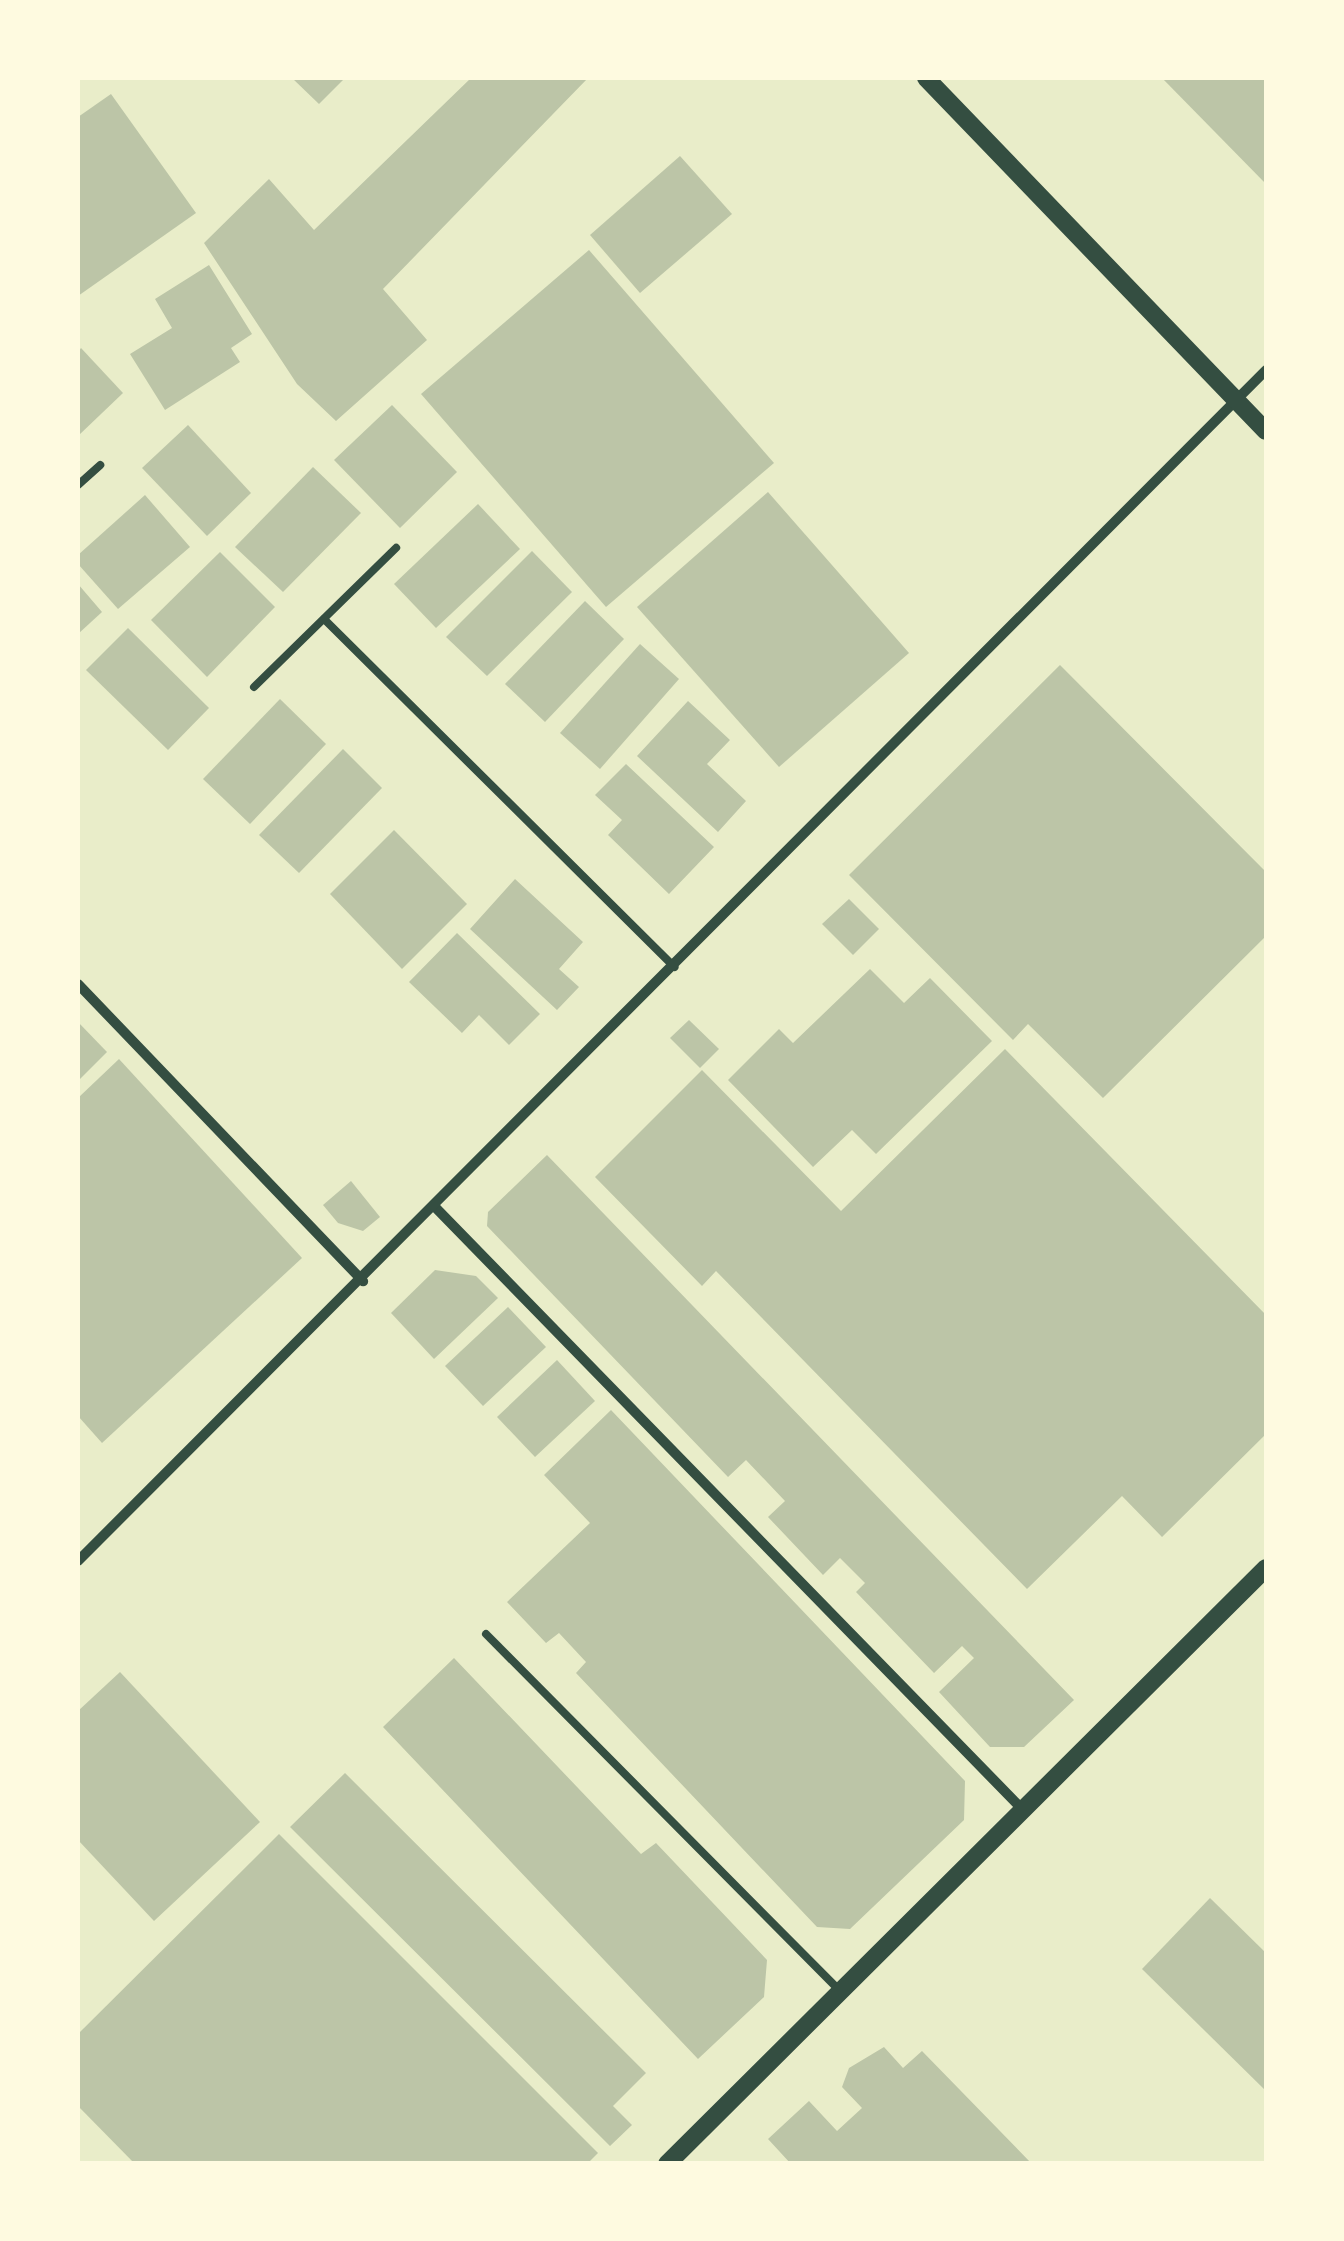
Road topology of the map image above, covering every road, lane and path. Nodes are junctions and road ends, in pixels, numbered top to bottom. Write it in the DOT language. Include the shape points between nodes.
graph roads {
  1 [pos="926,78"];
  2 [pos="1266,370"];
  3 [pos="1236,400"];
  4 [pos="1266,431"];
  5 [pos="100,465"];
  6 [pos="78,485"];
  7 [pos="396,548"];
  8 [pos="324,619"];
  9 [pos="254,687"];
  10 [pos="674,967"];
  11 [pos="78,984"];
  12 [pos="435,1207"];
  13 [pos="363,1281"];
  14 [pos="78,1561"];
  15 [pos="1266,1568"];
  16 [pos="486,1634"];
  17 [pos="1022,1809"];
  18 [pos="840,1991"];
  19 [pos="667,2164"];
  1 -- 3 [label="street"];
  2 -- 3 [label="street"];
  3 -- 4 [label="street"];
  3 -- 10 [label="street"];
  5 -- 6 [label="lane"];
  7 -- 8 [label="lane"];
  8 -- 9 [label="lane"];
  8 -- 10 [label="lane"];
  10 -- 12 [label="street"];
  11 -- 13 [label="street"];
  12 -- 13 [label="street"];
  12 -- 17 [label="street"];
  13 -- 14 [label="street"];
  15 -- 17 [label="street"];
  16 -- 18 [label="lane"];
  17 -- 18 [label="street"];
  18 -- 19 [label="street"];
}
